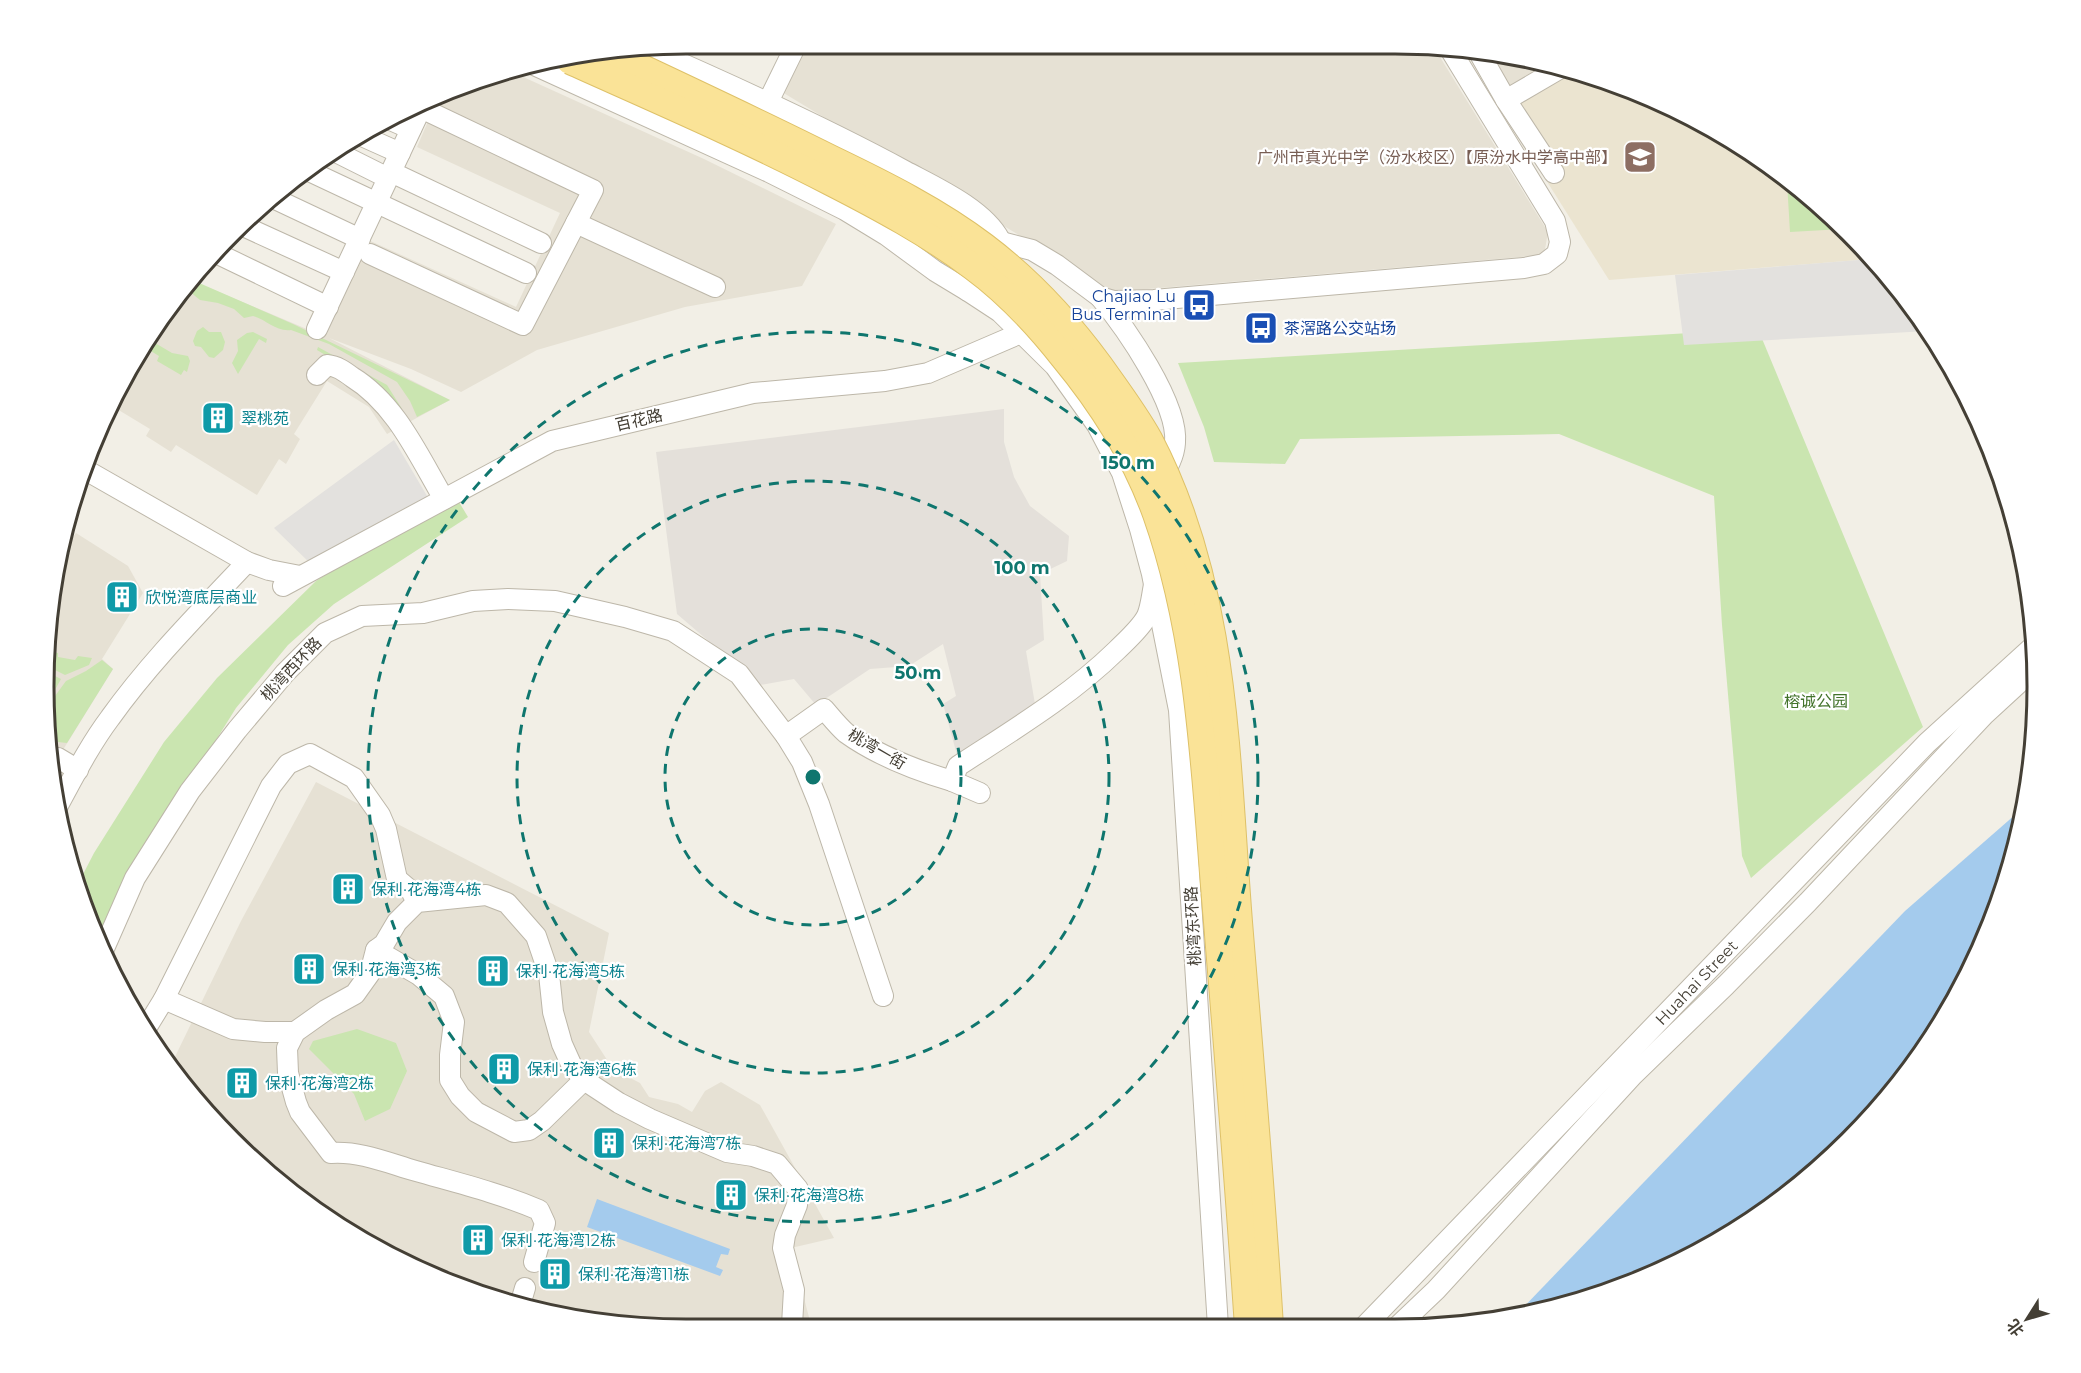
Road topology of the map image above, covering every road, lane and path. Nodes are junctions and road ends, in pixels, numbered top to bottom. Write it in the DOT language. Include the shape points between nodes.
graph roads {
  1 [pos="792,54"];
  2 [pos="662,55"];
  3 [pos="620,57"];
  4 [pos="1455,57"];
  5 [pos="1483,60"];
  6 [pos="576,64"];
  7 [pos="546,70"];
  8 [pos="1550,74"];
  9 [pos="1506,100"];
  10 [pos="768,102"];
  11 [pos="427,110"];
  12 [pos="419,114"];
  13 [pos="399,124"];
  14 [pos="411,129"];
  15 [pos="369,139"];
  16 [pos="400,153"];
  17 [pos="344,155"];
  18 [pos="316,174"];
  19 [pos="1554,174"];
  20 [pos="390,175"];
  21 [pos="280,202"];
  22 [pos="376,204"];
  23 [pos="576,223"];
  24 [pos="250,229"];
  25 [pos="1001,242"];
  26 [pos="541,243"];
  27 [pos="365,247"];
  28 [pos="223,256"];
  29 [pos="344,272"];
  30 [pos="526,273"];
  31 [pos="715,287"];
  32 [pos="968,291"];
  33 [pos="1100,297"];
  34 [pos="328,307"];
  35 [pos="317,329"];
  36 [pos="1022,333"];
  37 [pos="317,375"];
  38 [pos="1170,413"];
  39 [pos="1097,425"];
  40 [pos="91,474"];
  41 [pos="444,499"];
  42 [pos="1140,529"];
  43 [pos="247,562"];
  44 [pos="1154,585"];
  45 [pos="2026,653"];
  46 [pos="2027,676"];
  47 [pos="786,736"];
  48 [pos="58,758"];
  49 [pos="78,770"];
  50 [pos="952,782"];
  51 [pos="980,794"];
  52 [pos="64,796"];
  53 [pos="417,902"];
  54 [pos="107,941"];
  55 [pos="376,950"];
  56 [pos="883,996"];
  57 [pos="164,999"];
  58 [pos="150,1021"];
  59 [pos="295,1032"];
  60 [pos="584,1080"];
  61 [pos="534,1262"];
  62 [pos="792,1319"];
  63 [pos="1217,1319"];
  64 [pos="1247,1319"];
  65 [pos="1270,1319"];
  66 [pos="1372,1319"];
  67 [pos="1406,1319"];
  1 -- 10 [label="street"];
  2 -- 10 [label="street"];
  3 -- 65 [label="main road, bridge" via="847,166 947,220 984,246 1052,306 1082,341 1148,438 1190,538 1214,640"];
  4 -- 33 [label="street" via="1555,221 1560,242 1557,254 1544,264 1154,300 1114,302"];
  5 -- 9 [label="street"];
  6 -- 64 [label="main road, bridge" via="776,154 926,235 976,269 1017,305 1057,348 1110,419 1155,511 1182,606 1192,661 1204,766"];
  7 -- 32 [label="street" via="845,210"];
  8 -- 9 [label="street"];
  9 -- 19 [label="street"];
  10 -- 25 [label="street" via="940,190 974,212"];
  11 -- 23 [label="street" via="593,190"];
  12 -- 14 [label="street"];
  13 -- 14 [label="street"];
  14 -- 16 [label="street"];
  15 -- 16 [label="street"];
  16 -- 20 [label="street"];
  17 -- 20 [label="street"];
  18 -- 22 [label="street"];
  20 -- 22 [label="street"];
  20 -- 26 [label="street"];
  21 -- 27 [label="street"];
  22 -- 27 [label="street"];
  22 -- 30 [label="street"];
  23 -- 27 [label="street" via="523,325"];
  23 -- 31 [label="street"];
  24 -- 29 [label="street"];
  25 -- 32 [label="street" via="999,268 977,289"];
  25 -- 33 [label="street" via="1032,250"];
  27 -- 29 [label="street"];
  28 -- 34 [label="street"];
  29 -- 34 [label="street"];
  32 -- 36 [label="street"];
  33 -- 38 [label="street" via="1141,353"];
  34 -- 35 [label="street"];
  36 -- 39 [label="street" via="1055,366"];
  36 -- 41 [label="street, 百花路" via="928,373 885,381 753,393 552,441"];
  37 -- 41 [label="street" via="327,365 334,366 379,396 401,426 408,450"];
  38 -- 39 [label="street" via="1164,442 1139,459 1121,453"];
  38 -- 42 [label="street" via="1175,425 1172,459"];
  39 -- 42 [label="street, 桃湾东环路" via="1122,472"];
  40 -- 43 [label="street"];
  41 -- 43 [label="street, 百花路" via="292,581"];
  42 -- 44 [label="street, 桃湾东环路"];
  43 -- 49 [label="street" via="174,640 110,718"];
  44 -- 50 [label="street" via="1147,615 1108,660 1045,710 958,766"];
  44 -- 63 [label="street, 桃湾东环路" via="1179,710"];
  45 -- 66 [label="street, Huahai Street" via="1927,743"];
  46 -- 67 [label="street, Huahai Street" via="1808,902 1633,1075"];
  47 -- 50 [label="street, 桃湾一街" via="824,709 845,732 870,747 910,769"];
  47 -- 54 [label="street, 桃湾西环路" via="739,674 673,631 626,617 555,601 508,598 473,601 423,614 362,616 325,633 285,673 223,747 135,878"];
  47 -- 56 [label="street" via="802,762 819,804"];
  48 -- 49 [label="street"];
  49 -- 52 [label="street"];
  50 -- 51 [label="street, 桃湾一街"];
  53 -- 55 [label="street"];
  53 -- 57 [label="street" via="397,879 386,829 354,778 310,754 288,764 271,786"];
  53 -- 60 [label="street" via="486,895 507,903 536,936 549,974 553,1012 562,1044"];
  55 -- 59 [label="street" via="370,973 355,994"];
  55 -- 60 [label="street" via="419,975 444,996 454,1022 450,1080 476,1112 514,1132 529,1130"];
  57 -- 58 [label="street"];
  57 -- 59 [label="street" via="233,1029"];
  59 -- 61 [label="street" via="286,1048 296,1102 331,1153 378,1158 504,1195 539,1210 545,1223"];
  60 -- 62 [label="street" via="650,1119 727,1152 777,1164 790,1177 798,1189 797,1205 784,1234 783,1248 794,1290"];
}
